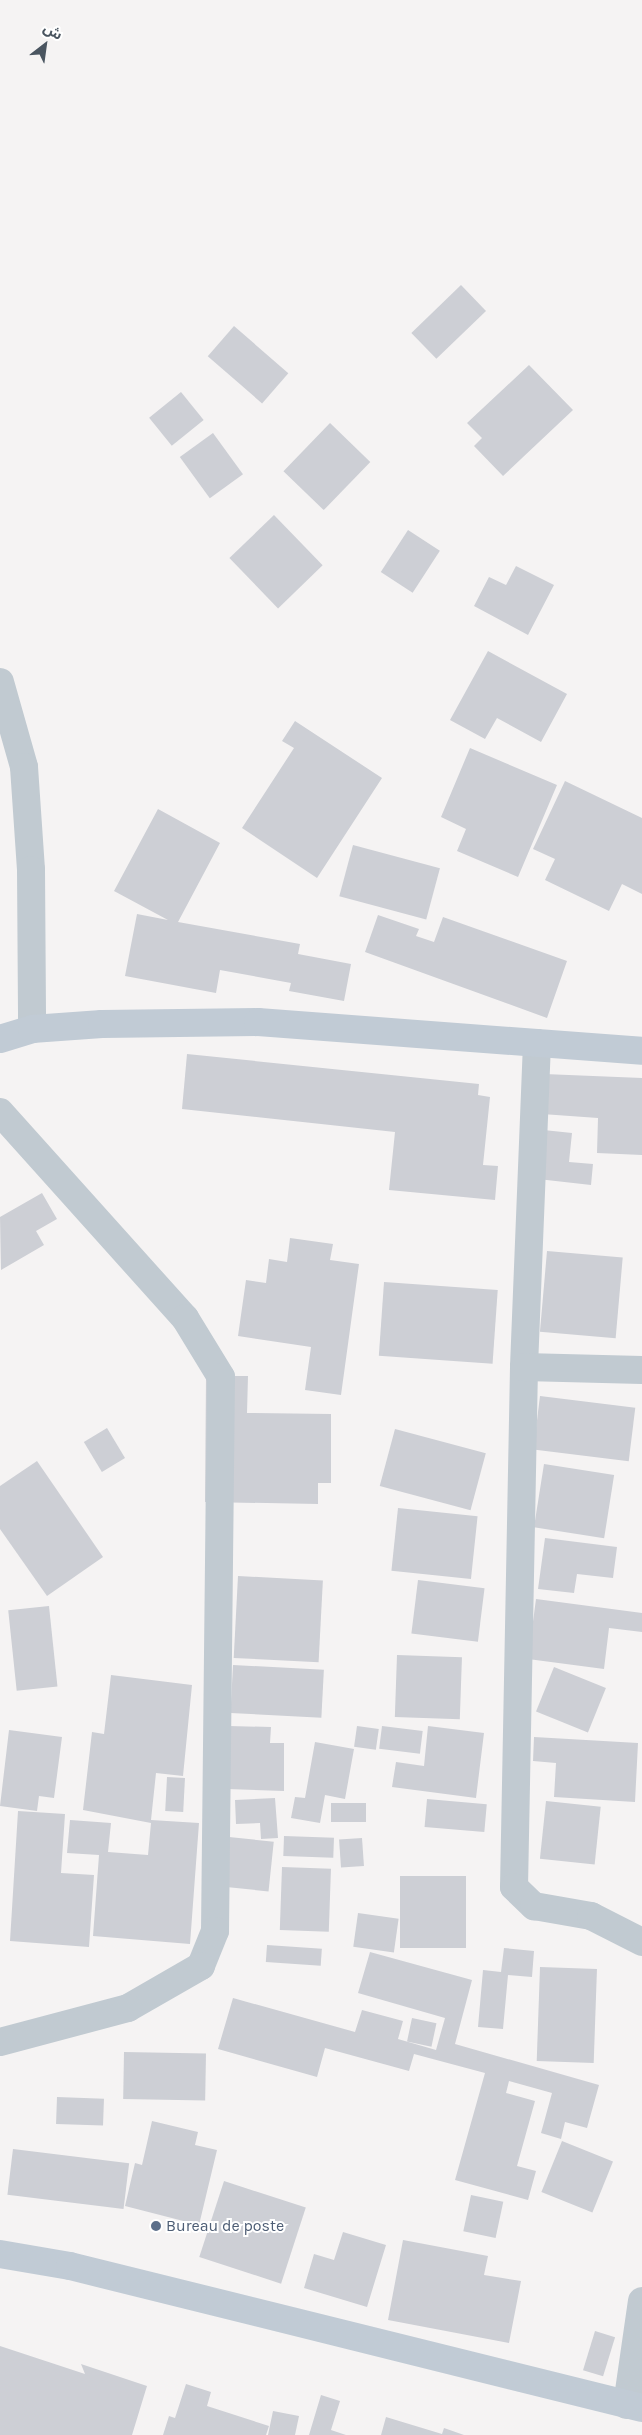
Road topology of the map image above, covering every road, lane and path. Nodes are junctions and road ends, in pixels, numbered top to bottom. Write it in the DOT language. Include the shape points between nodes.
graph roads {
  1 [pos="0,682"];
  2 [pos="32,1029"];
  3 [pos="0,1039"];
  4 [pos="537,1043"];
  5 [pos="642,1050"];
  6 [pos="0,1112"];
  7 [pos="524,1367"];
  8 [pos="642,1370"];
  9 [pos="642,1942"];
  10 [pos="0,2042"];
  11 [pos="0,2254"];
  12 [pos="642,2301"];
  13 [pos="635,2406"];
  1 -- 2 [label="street" via="24,767 31,870"];
  2 -- 3 [label="street"];
  2 -- 4 [label="street" via="258,1022"];
  4 -- 5 [label="street"];
  4 -- 7 [label="street"];
  6 -- 10 [label="street" via="185,1318 221,1377 215,1930 201,1966 128,2008"];
  7 -- 8 [label="street"];
  7 -- 9 [label="street" via="514,1887 534,1906 591,1916"];
  11 -- 13 [label="street" via="70,2266"];
  12 -- 13 [label="street"];
}
